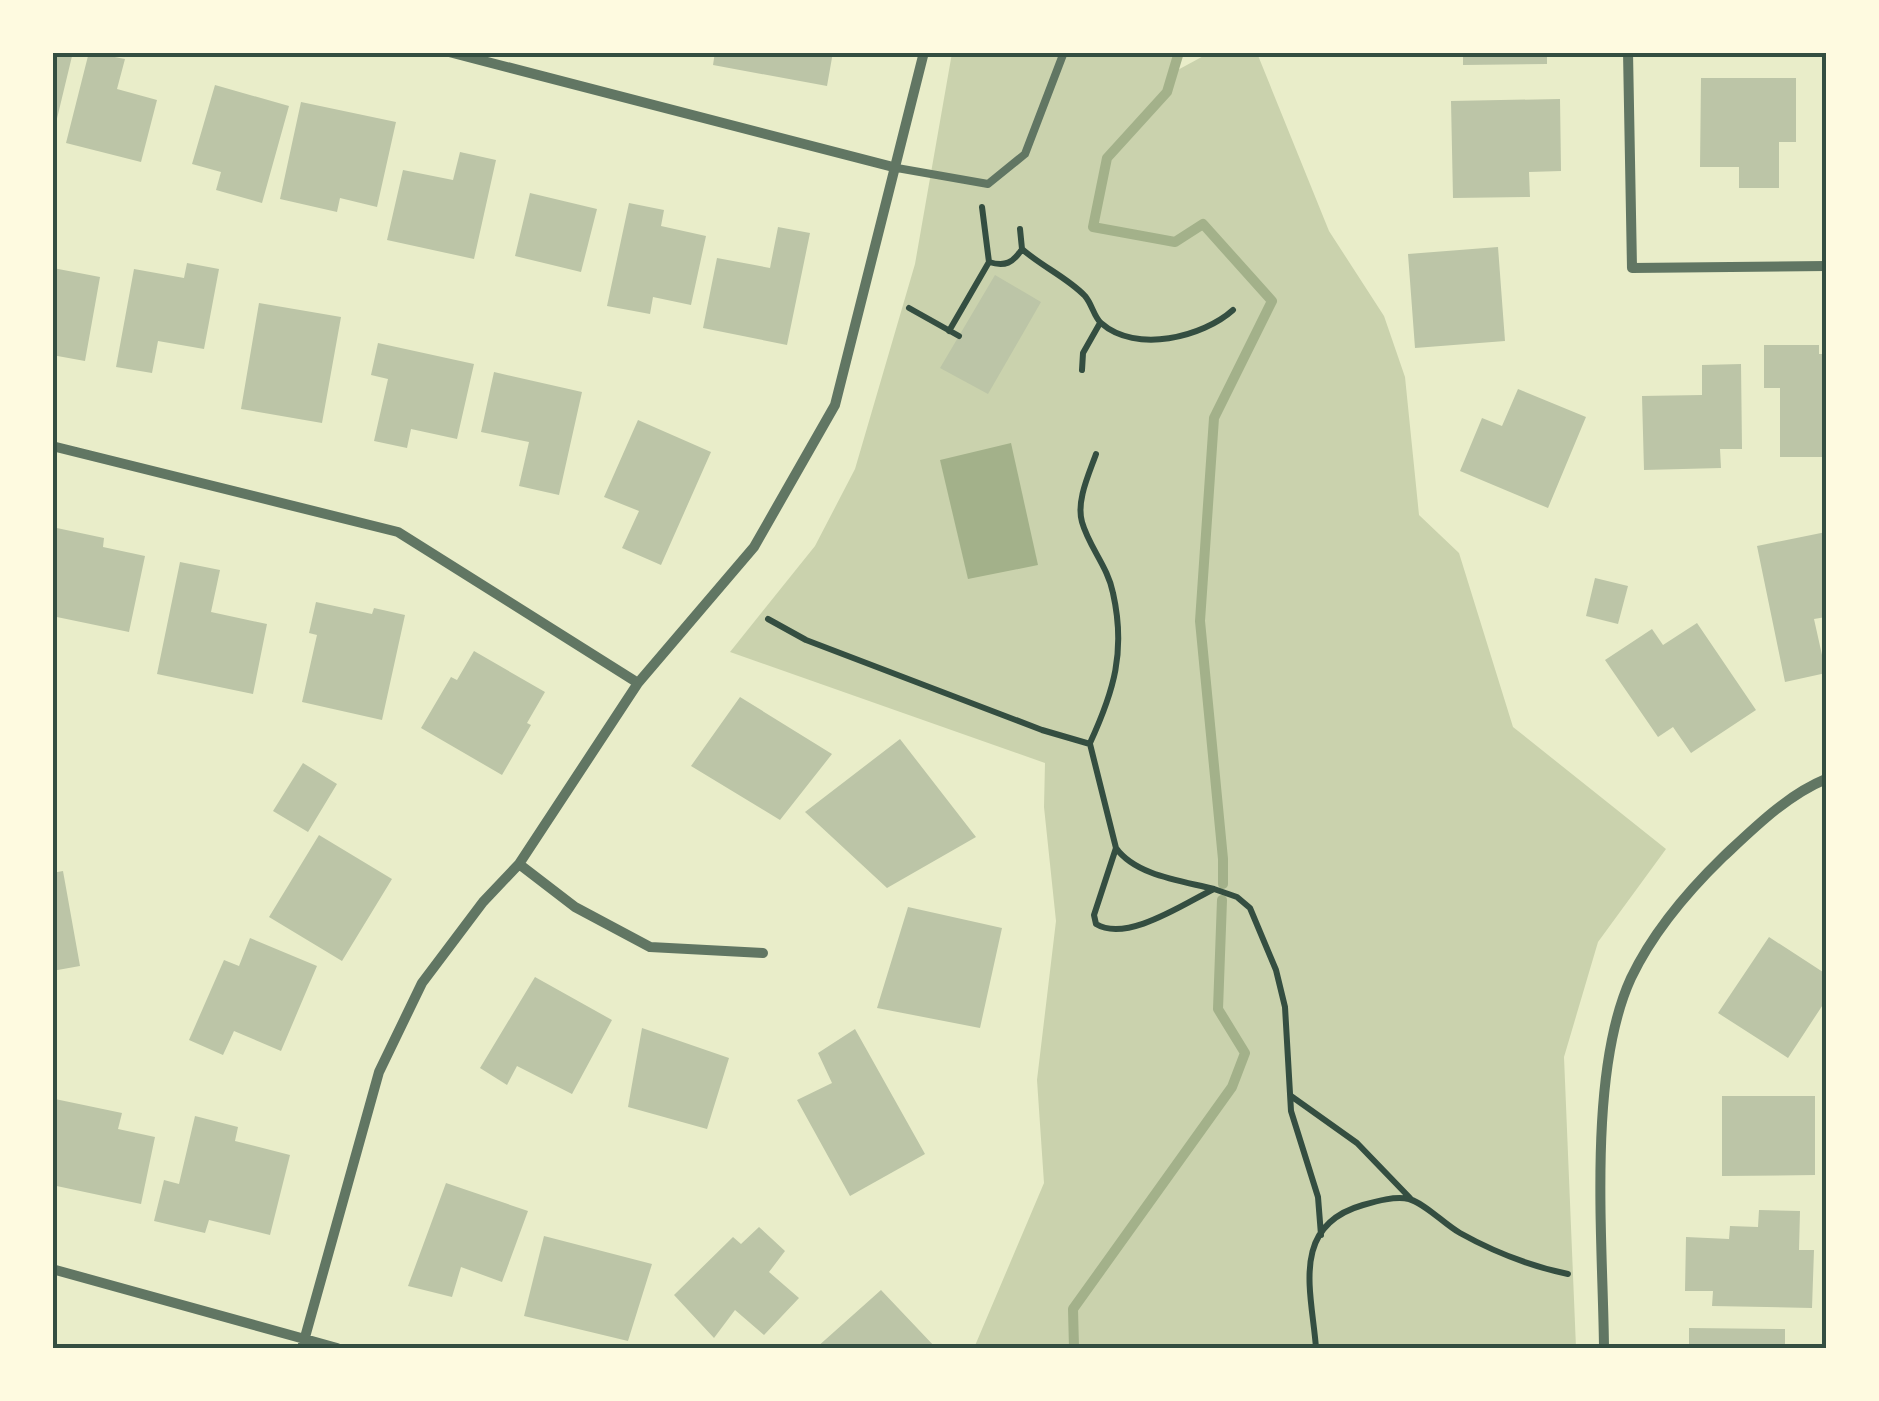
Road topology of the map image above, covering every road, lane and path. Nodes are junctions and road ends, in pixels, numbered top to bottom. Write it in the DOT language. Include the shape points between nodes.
graph roads {
  1 [pos="449,52"];
  2 [pos="924,52"];
  3 [pos="1064,52"];
  4 [pos="1628,52"];
  5 [pos="898,168"];
  6 [pos="982,207"];
  7 [pos="1020,229"];
  8 [pos="1022,249"];
  9 [pos="989,262"];
  10 [pos="1826,266"];
  11 [pos="909,308"];
  12 [pos="1233,310"];
  13 [pos="1100,323"];
  14 [pos="949,331"];
  15 [pos="958,336"];
  16 [pos="1082,370"];
  17 [pos="52,446"];
  18 [pos="1096,454"];
  19 [pos="768,619"];
  20 [pos="638,683"];
  21 [pos="1090,744"];
  22 [pos="1826,779"];
  23 [pos="1116,848"];
  24 [pos="519,864"];
  25 [pos="1214,889"];
  26 [pos="763,953"];
  27 [pos="1290,1096"];
  28 [pos="1411,1199"];
  29 [pos="1321,1235"];
  30 [pos="52,1269"];
  31 [pos="1568,1274"];
  32 [pos="303,1344"];
  33 [pos="337,1348"];
  34 [pos="1316,1348"];
  35 [pos="1604,1348"];
  1 -- 5 [label="street"];
  2 -- 5 [label="street"];
  3 -- 5 [label="lane" via="1025,154 988,184"];
  4 -- 10 [label="street" via="1632,268"];
  5 -- 20 [label="street" via="835,405 754,547"];
  6 -- 9 [label="path"];
  7 -- 8 [label="path"];
  8 -- 9 [label="path" via="1014,261"];
  8 -- 13 [label="path" via="1086,297"];
  9 -- 14 [label="path"];
  11 -- 14 [label="path"];
  12 -- 13 [label="path" via="1220,322 1173,339 1145,339"];
  13 -- 16 [label="path"];
  14 -- 15 [label="path"];
  17 -- 20 [label="street" via="398,532"];
  18 -- 21 [label="path" via="1084,485 1082,520 1107,571 1117,634 1112,696"];
  19 -- 21 [label="path" via="806,640"];
  20 -- 24 [label="street"];
  21 -- 23 [label="path"];
  22 -- 35 [label="street" via="1777,808 1692,887 1630,980 1602,1114"];
  23 -- 25 [label="path" via="1144,868"];
  23 -- 25 [label="path" via="1094,915 1103,928 1149,922"];
  24 -- 26 [label="street" via="575,907 650,947"];
  24 -- 32 [label="street" via="422,982 378,1072"];
  25 -- 27 [label="path" via="1250,908 1265,938 1284,1007"];
  27 -- 28 [label="path" via="1357,1143"];
  27 -- 29 [label="path" via="1318,1197"];
  28 -- 29 [label="path" via="1350,1209"];
  28 -- 31 [label="path" via="1494,1250"];
  29 -- 34 [label="path" via="1308,1278"];
  30 -- 32 [label="street"];
  32 -- 33 [label="street"];
}
